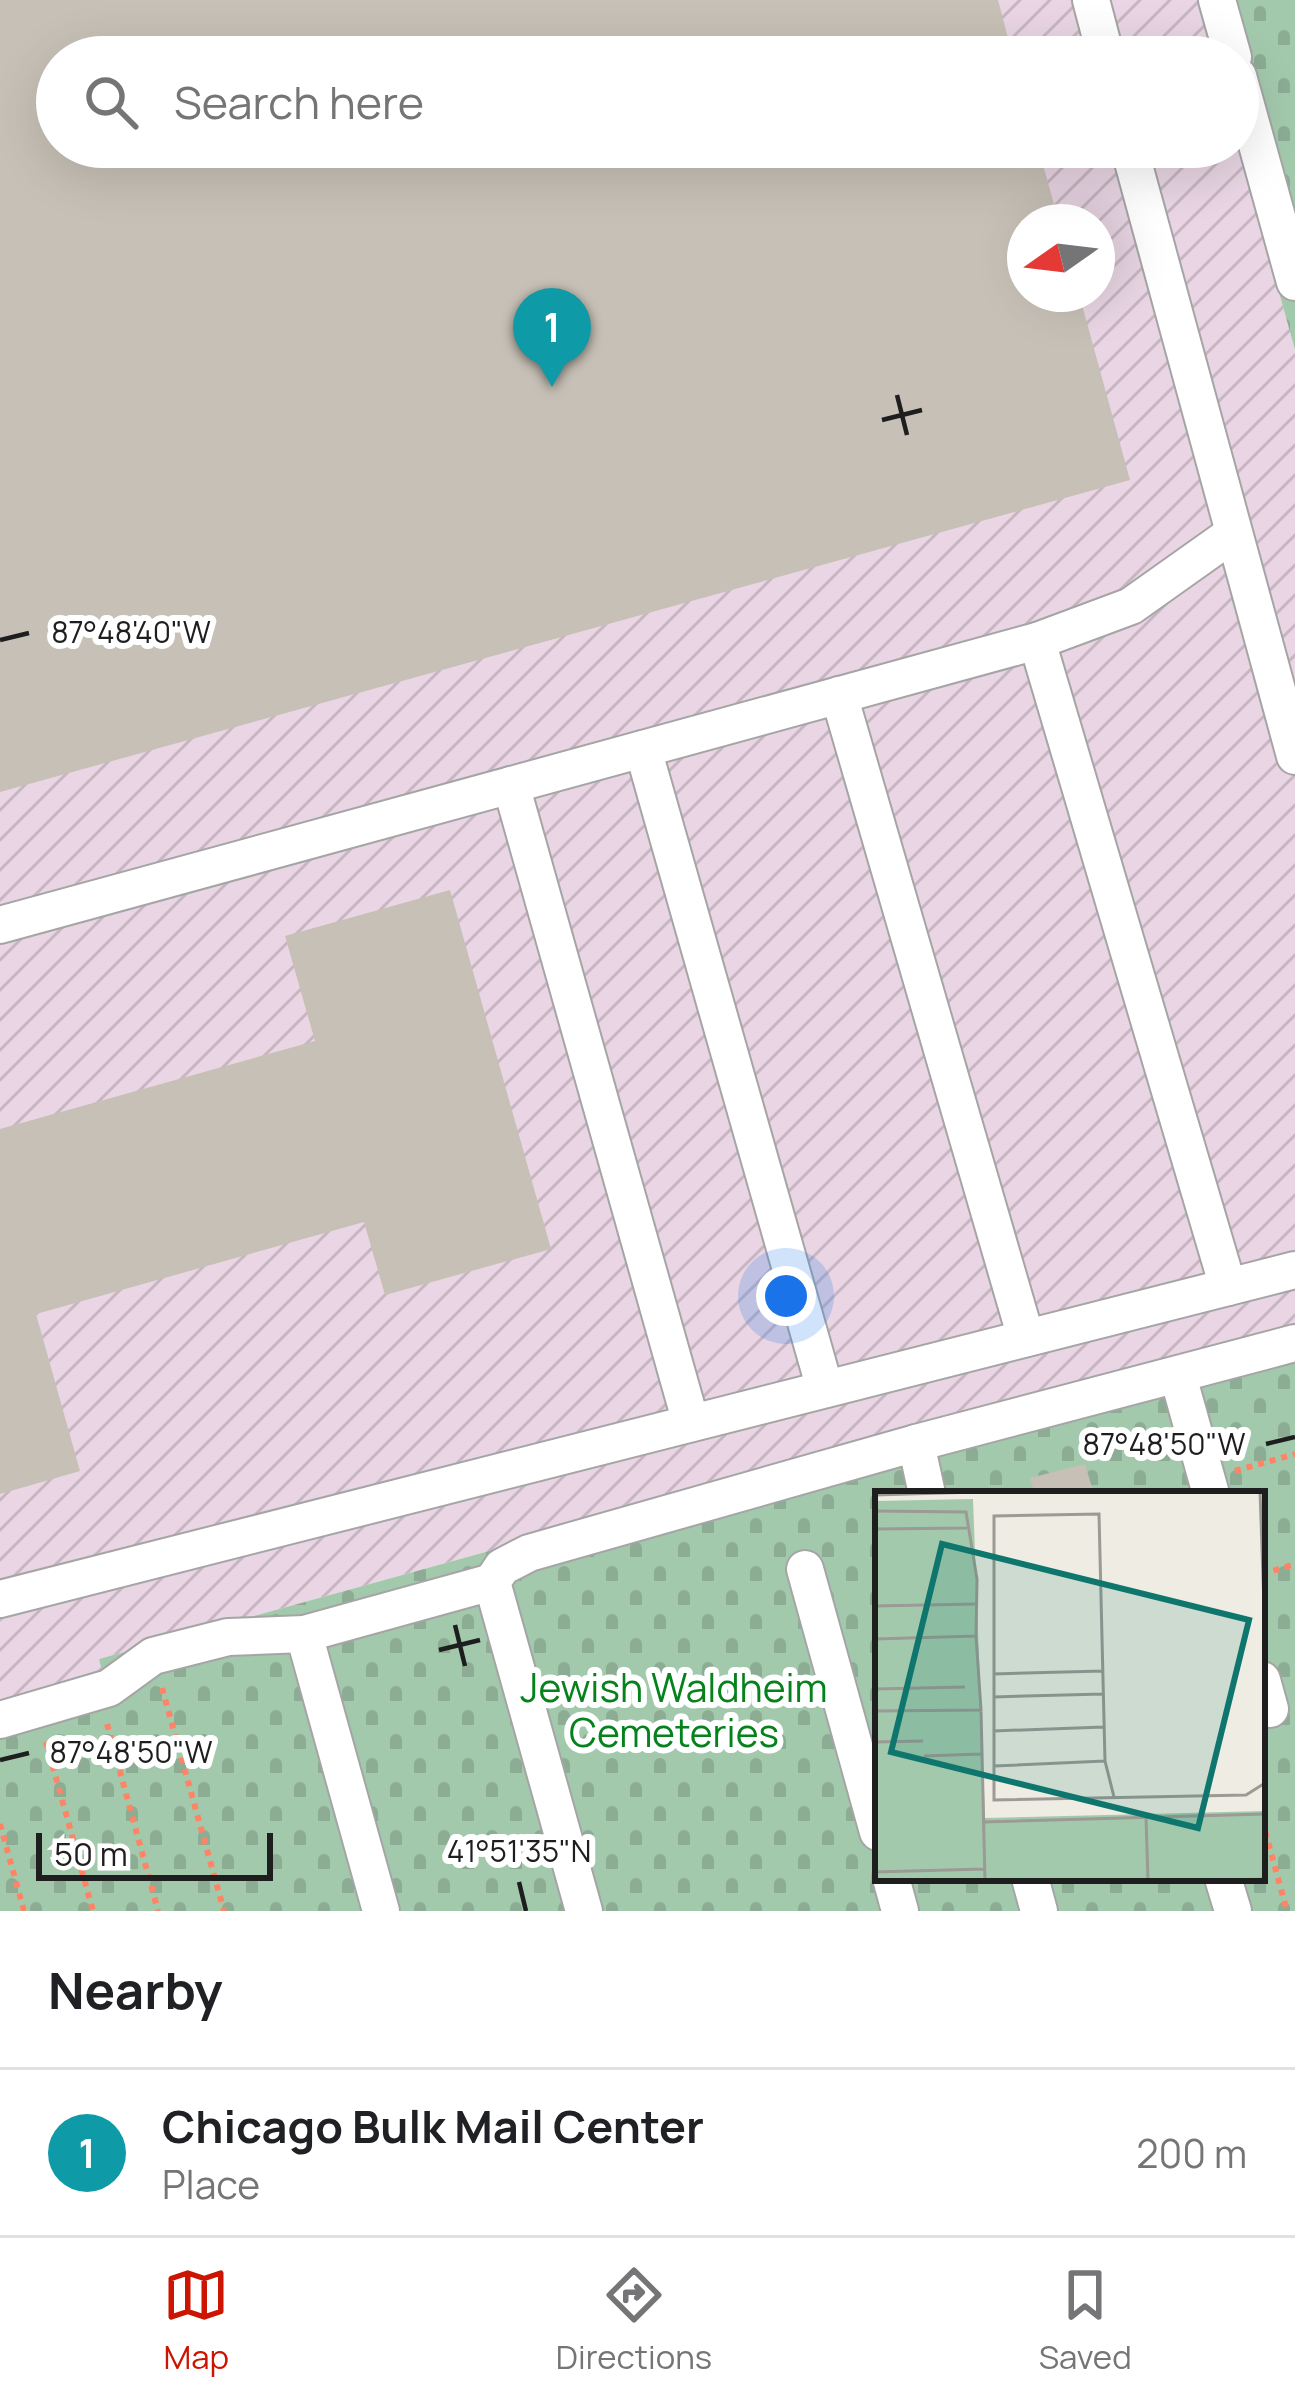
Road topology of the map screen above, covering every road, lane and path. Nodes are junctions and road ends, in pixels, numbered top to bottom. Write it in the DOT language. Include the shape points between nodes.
graph roads {
  1 [pos="1090,0"];
  2 [pos="1217,0"];
  3 [pos="1100,36"];
  4 [pos="1227,36"];
  5 [pos="1259,152"];
  6 [pos="1135,168"];
  7 [pos="1295,282"];
  8 [pos="1231,535"];
  9 [pos="1036,641"];
  10 [pos="839,695"];
  11 [pos="643,749"];
  12 [pos="1295,756"];
  13 [pos="511,785"];
  14 [pos="0,925"];
  15 [pos="1295,1270"];
  16 [pos="1228,1287"];
  17 [pos="1026,1338"];
  18 [pos="1295,1343"];
  19 [pos="1178,1376"];
  20 [pos="825,1389"];
  21 [pos="692,1424"];
  22 [pos="916,1443"];
  23 [pos="1295,1454"];
  24 [pos="1220,1483"];
  25 [pos="926,1491"];
  26 [pos="1295,1564"];
  27 [pos="805,1569"];
  28 [pos="1265,1573"];
  29 [pos="492,1582"];
  30 [pos="0,1600"];
  31 [pos="304,1634"];
  32 [pos="153,1656"];
  33 [pos="98,1692"];
  34 [pos="37,1709"];
  35 [pos="0,1720"];
  36 [pos="875,1821"];
  37 [pos="0,1824"];
  38 [pos="1265,1831"];
  39 [pos="892,1881"];
  40 [pos="1031,1881"];
  41 [pos="1224,1881"];
  42 [pos="24,1911"];
  43 [pos="93,1911"];
  44 [pos="158,1911"];
  45 [pos="224,1911"];
  46 [pos="381,1911"];
  47 [pos="584,1911"];
  48 [pos="900,1911"];
  49 [pos="1039,1911"];
  50 [pos="1232,1911"];
  51 [pos="1287,1911"];
  1 -- 3 [label="lane"];
  2 -- 4 [label="lane"];
  5 -- 7 [label="lane"];
  6 -- 8 [label="lane"];
  8 -- 9 [label="lane" via="1132,606"];
  8 -- 12 [label="lane"];
  9 -- 10 [label="lane"];
  9 -- 16 [label="lane"];
  10 -- 11 [label="lane"];
  10 -- 17 [label="lane"];
  11 -- 13 [label="lane"];
  11 -- 20 [label="lane"];
  13 -- 14 [label="lane"];
  13 -- 21 [label="lane"];
  15 -- 16 [label="lane"];
  16 -- 17 [label="lane"];
  17 -- 20 [label="lane"];
  18 -- 19 [label="lane"];
  19 -- 22 [label="lane"];
  19 -- 24 [label="lane"];
  20 -- 21 [label="lane"];
  21 -- 30 [label="lane"];
  22 -- 25 [label="lane"];
  22 -- 29 [label="lane" via="529,1553"];
  23 -- 24 [label="path"];
  26 -- 28 [label="path"];
  27 -- 36 [label="lane"];
  29 -- 31 [label="lane"];
  29 -- 47 [label="lane"];
  31 -- 32 [label="lane" via="228,1637"];
  31 -- 46 [label="lane"];
  32 -- 33 [label="lane"];
  32 -- 45 [label="path"];
  33 -- 34 [label="lane"];
  33 -- 44 [label="path"];
  34 -- 35 [label="lane"];
  34 -- 43 [label="path"];
  37 -- 42 [label="path"];
  38 -- 51 [label="path"];
  39 -- 48 [label="lane"];
  40 -- 49 [label="lane"];
  41 -- 50 [label="lane"];
}
